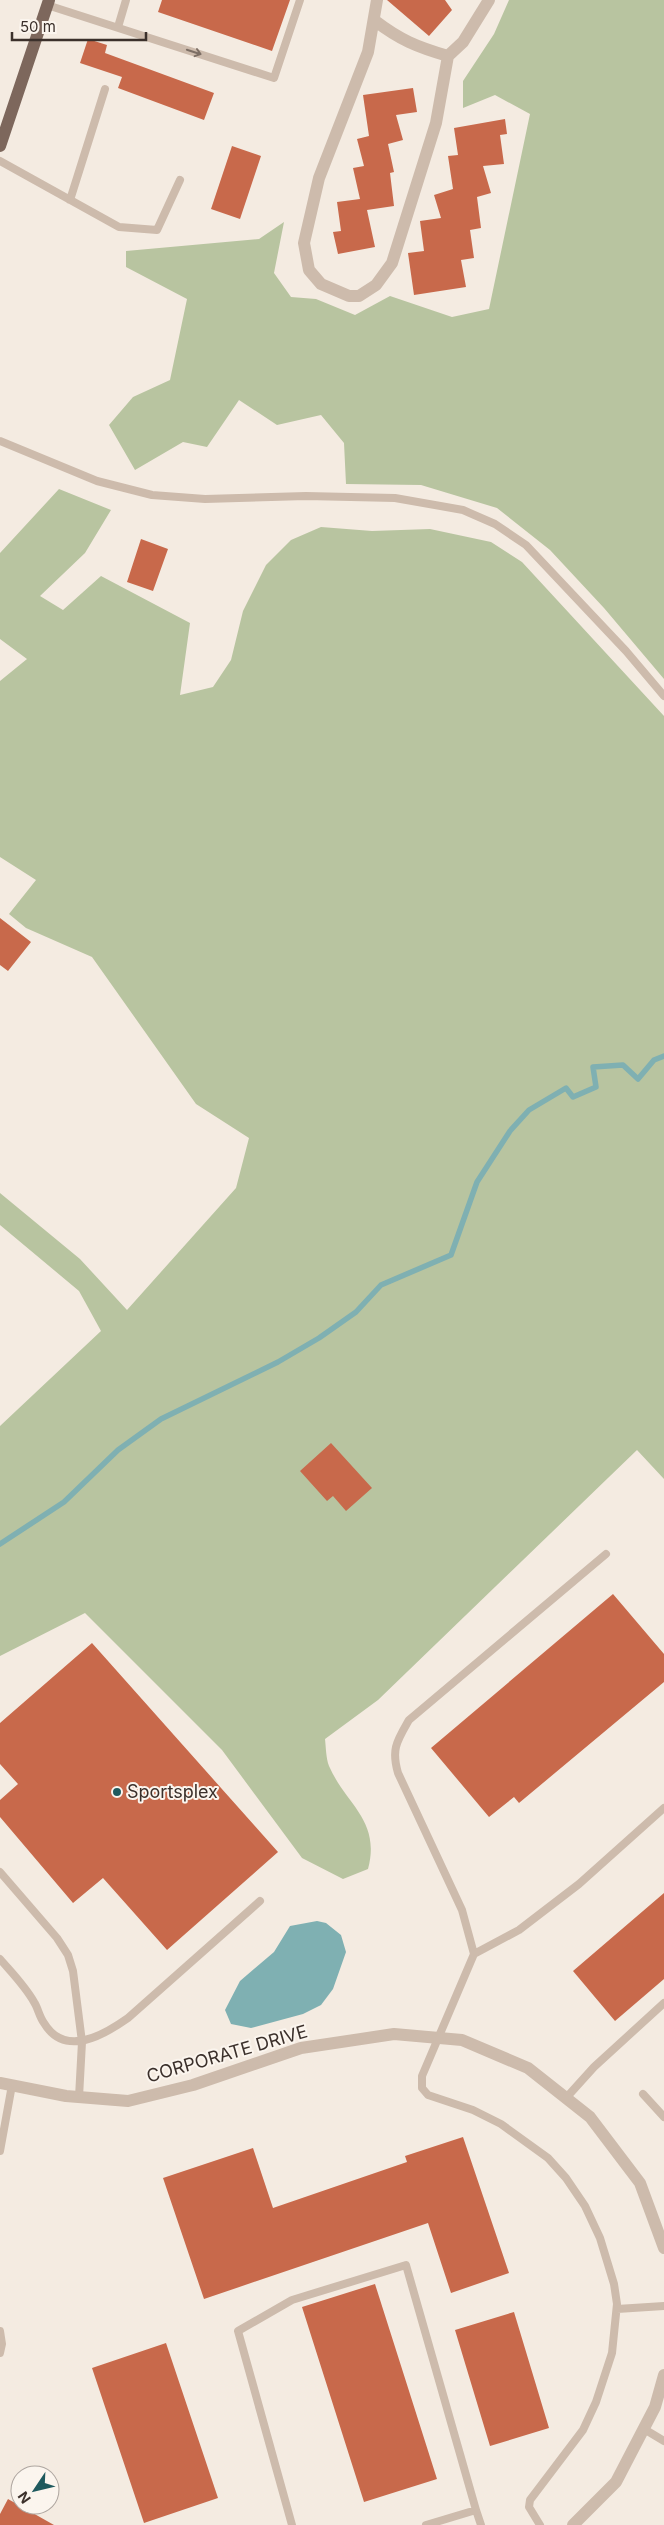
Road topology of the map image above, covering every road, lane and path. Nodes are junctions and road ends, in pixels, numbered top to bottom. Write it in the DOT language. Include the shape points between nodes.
graph roads {
  1 [pos="126,0"];
  2 [pos="300,0"];
  3 [pos="377,0"];
  4 [pos="490,0"];
  5 [pos="48,2"];
  6 [pos="374,20"];
  7 [pos="118,27"];
  8 [pos="448,56"];
  9 [pos="105,89"];
  10 [pos="2,132"];
  11 [pos="0,146"];
  12 [pos="0,161"];
  13 [pos="180,180"];
  14 [pos="70,200"];
  15 [pos="0,441"];
  16 [pos="664,696"];
  17 [pos="606,1554"];
  18 [pos="664,1808"];
  19 [pos="0,1872"];
  20 [pos="260,1901"];
  21 [pos="474,1954"];
  22 [pos="0,1959"];
  23 [pos="664,2003"];
  24 [pos="439,2038"];
  25 [pos="82,2042"];
  26 [pos="6,2084"];
  27 [pos="643,2094"];
  28 [pos="79,2097"];
  29 [pos="566,2098"];
  30 [pos="664,2117"];
  31 [pos="0,2150"];
  32 [pos="664,2247"];
  33 [pos="664,2306"];
  34 [pos="617,2309"];
  35 [pos="0,2331"];
  36 [pos="0,2353"];
  37 [pos="664,2375"];
  38 [pos="644,2429"];
  39 [pos="664,2441"];
  40 [pos="476,2510"];
  41 [pos="291,2525"];
  42 [pos="426,2525"];
  43 [pos="481,2525"];
  44 [pos="540,2525"];
  45 [pos="573,2525"];
  1 -- 7 [label="lane"];
  7 -- 2 [label="lane, one-way" via="274,78"];
  3 -- 6 [label="street"];
  4 -- 8 [label="street" via="463,42"];
  5 -- 7 [label="lane"];
  5 -- 10 [label="main road"];
  6 -- 8 [label="street" via="397,38"];
  6 -- 8 [label="street" via="368,52 318,178 304,243 309,270 320,284 349,296 359,296 376,285 392,263 436,122"];
  9 -- 14 [label="lane"];
  10 -- 11 [label="main road"];
  12 -- 14 [label="lane"];
  13 -- 14 [label="lane" via="157,230 119,226"];
  15 -- 16 [label="lane" via="97,482 152,495 213,499 395,498 463,510 495,524 526,545"];
  17 -- 21 [label="lane" via="409,1720 397,1741 394,1758 398,1773 462,1910"];
  18 -- 21 [label="lane" via="579,1884 519,1930"];
  19 -- 25 [label="lane" via="57,1938 68,1956 73,1970"];
  20 -- 25 [label="lane" via="128,2018 106,2033"];
  21 -- 24 [label="lane"];
  22 -- 25 [label="lane" via="28,1992 52,2033 60,2039"];
  23 -- 29 [label="lane" via="594,2067"];
  24 -- 28 [label="street, CORPORATE DRIVE" via="394,2034 301,2048 193,2085 128,2101"];
  24 -- 29 [label="street, CORPORATE DRIVE" via="462,2040 528,2068"];
  24 -- 34 [label="lane" via="422,2076 422,2088 428,2095 473,2110 501,2124 548,2158 566,2178 585,2206 600,2238 614,2284"];
  25 -- 28 [label="lane"];
  26 -- 28 [label="street, CORPORATE DRIVE"];
  26 -- 31 [label="lane"];
  27 -- 30 [label="lane"];
  29 -- 32 [label="street, CORPORATE DRIVE" via="590,2117 640,2183"];
  33 -- 34 [label="lane"];
  34 -- 44 [label="lane" via="612,2353 596,2402 583,2430 530,2500 530,2507"];
  35 -- 36 [label="lane"];
  37 -- 38 [label="street" via="655,2407"];
  38 -- 39 [label="lane"];
  38 -- 45 [label="street" via="616,2482"];
  40 -- 41 [label="lane" via="406,2265 292,2300 238,2331"];
  40 -- 42 [label="lane"];
  40 -- 43 [label="lane"];
}
